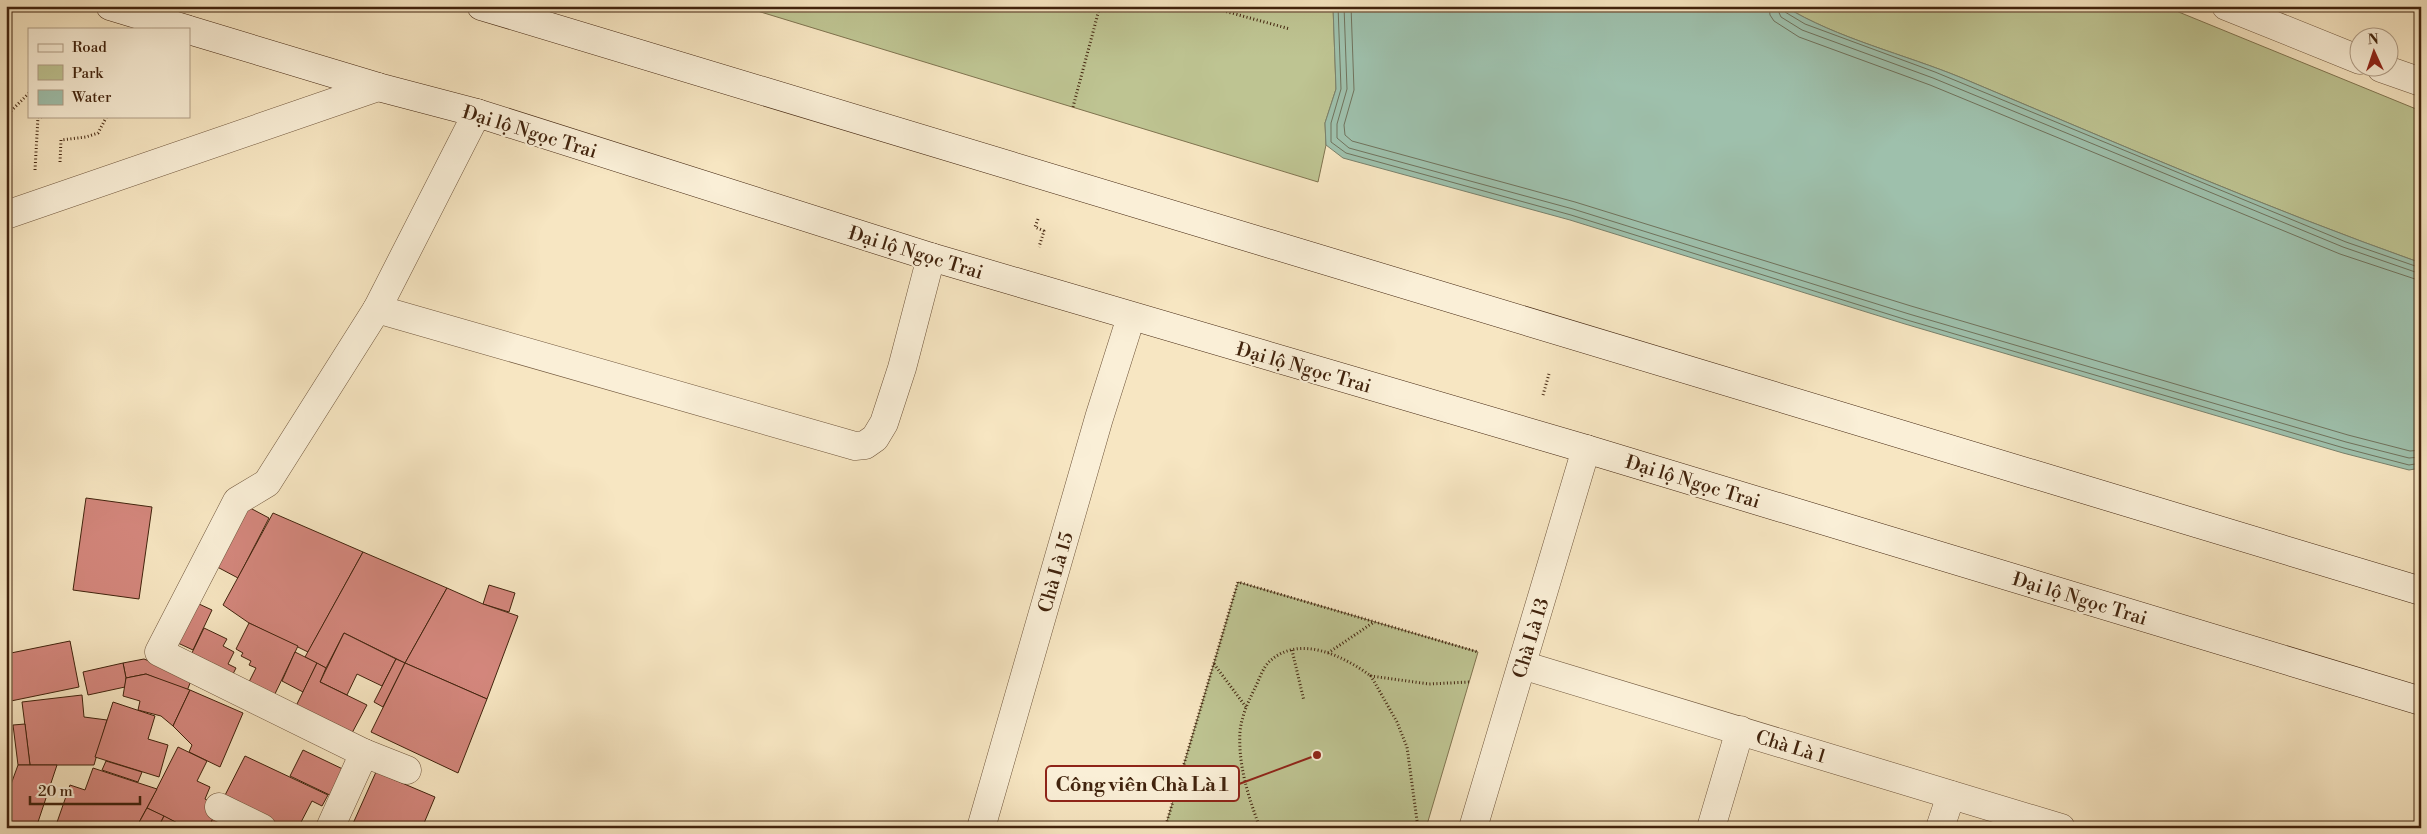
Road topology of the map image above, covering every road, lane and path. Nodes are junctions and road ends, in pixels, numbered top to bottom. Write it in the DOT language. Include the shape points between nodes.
graph roads {
  1 [pos="110,6"];
  2 [pos="481,6"];
  3 [pos="1100,6"];
  4 [pos="1206,6"];
  5 [pos="2226,6"];
  6 [pos="184,28"];
  7 [pos="1290,29"];
  8 [pos="190,30"];
  9 [pos="2350,56"];
  10 [pos="2400,75"];
  11 [pos="2421,82"];
  12 [pos="378,87"];
  13 [pos="28,94"];
  14 [pos="1073,107"];
  15 [pos="477,113"];
  16 [pos="6,116"];
  17 [pos="38,118"];
  18 [pos="105,118"];
  19 [pos="59,164"];
  20 [pos="34,179"];
  21 [pos="6,215"];
  22 [pos="1038,219"];
  23 [pos="1039,247"];
  24 [pos="931,257"];
  25 [pos="377,309"];
  26 [pos="1131,317"];
  27 [pos="1549,374"];
  28 [pos="1543,395"];
  29 [pos="1586,449"];
  30 [pos="2421,591"];
  31 [pos="1374,622"];
  32 [pos="1292,650"];
  33 [pos="1478,652"];
  34 [pos="1328,653"];
  35 [pos="1214,663"];
  36 [pos="1522,665"];
  37 [pos="1371,676"];
  38 [pos="1469,682"];
  39 [pos="1304,701"];
  40 [pos="2421,701"];
  41 [pos="1246,707"];
  42 [pos="1740,730"];
  43 [pos="364,753"];
  44 [pos="407,770"];
  45 [pos="1951,795"];
  46 [pos="219,807"];
  47 [pos="262,828"];
  48 [pos="330,828"];
  49 [pos="981,828"];
  50 [pos="1165,828"];
  51 [pos="1260,828"];
  52 [pos="1418,828"];
  53 [pos="1473,828"];
  54 [pos="1711,828"];
  55 [pos="1940,828"];
  56 [pos="2061,828"];
  1 -- 6 [label="main road, Đại lộ Ngọc Trai"];
  2 -- 30 [label="main road"];
  3 -- 14 [label="path"];
  4 -- 7 [label="path"];
  5 -- 9 [label="main road"];
  8 -- 12 [label="main road, Đại lộ Ngọc Trai"];
  10 -- 11 [label="main road"];
  12 -- 15 [label="main road, Đại lộ Ngọc Trai"];
  12 -- 21 [label="main road"];
  13 -- 16 [label="path"];
  15 -- 24 [label="main road, Đại lộ Ngọc Trai"];
  15 -- 25 [label="main road"];
  17 -- 20 [label="path"];
  18 -- 19 [label="path" via="98,133 61,140"];
  22 -- 23 [label="path" via="1035,227 1044,231"];
  24 -- 25 [label="main road" via="884,423 875,438 865,445 838,448 473,342"];
  24 -- 26 [label="main road, Đại lộ Ngọc Trai"];
  25 -- 43 [label="main road" via="267,483 237,501 159,652"];
  26 -- 29 [label="main road, Đại lộ Ngọc Trai"];
  26 -- 49 [label="main road, Chà Là 15"];
  27 -- 28 [label="path"];
  29 -- 36 [label="main road, Chà Là 13"];
  29 -- 40 [label="main road, Đại lộ Ngọc Trai"];
  31 -- 33 [label="path"];
  31 -- 34 [label="path"];
  31 -- 35 [label="path" via="1238,582"];
  32 -- 34 [label="path" via="1301,647"];
  32 -- 39 [label="path"];
  32 -- 41 [label="path" via="1269,662"];
  34 -- 37 [label="path"];
  35 -- 41 [label="path"];
  35 -- 50 [label="path"];
  36 -- 42 [label="main road, Chà Là 1"];
  36 -- 53 [label="main road, Chà Là 13"];
  37 -- 38 [label="path" via="1429,684"];
  37 -- 52 [label="path" via="1407,747"];
  41 -- 51 [label="path" via="1240,733 1243,781"];
  42 -- 45 [label="main road, Chà Là 1"];
  42 -- 54 [label="main road"];
  43 -- 44 [label="main road"];
  43 -- 48 [label="main road"];
  45 -- 55 [label="main road"];
  45 -- 56 [label="main road, Chà Là 1"];
  46 -- 47 [label="main road"];
}
